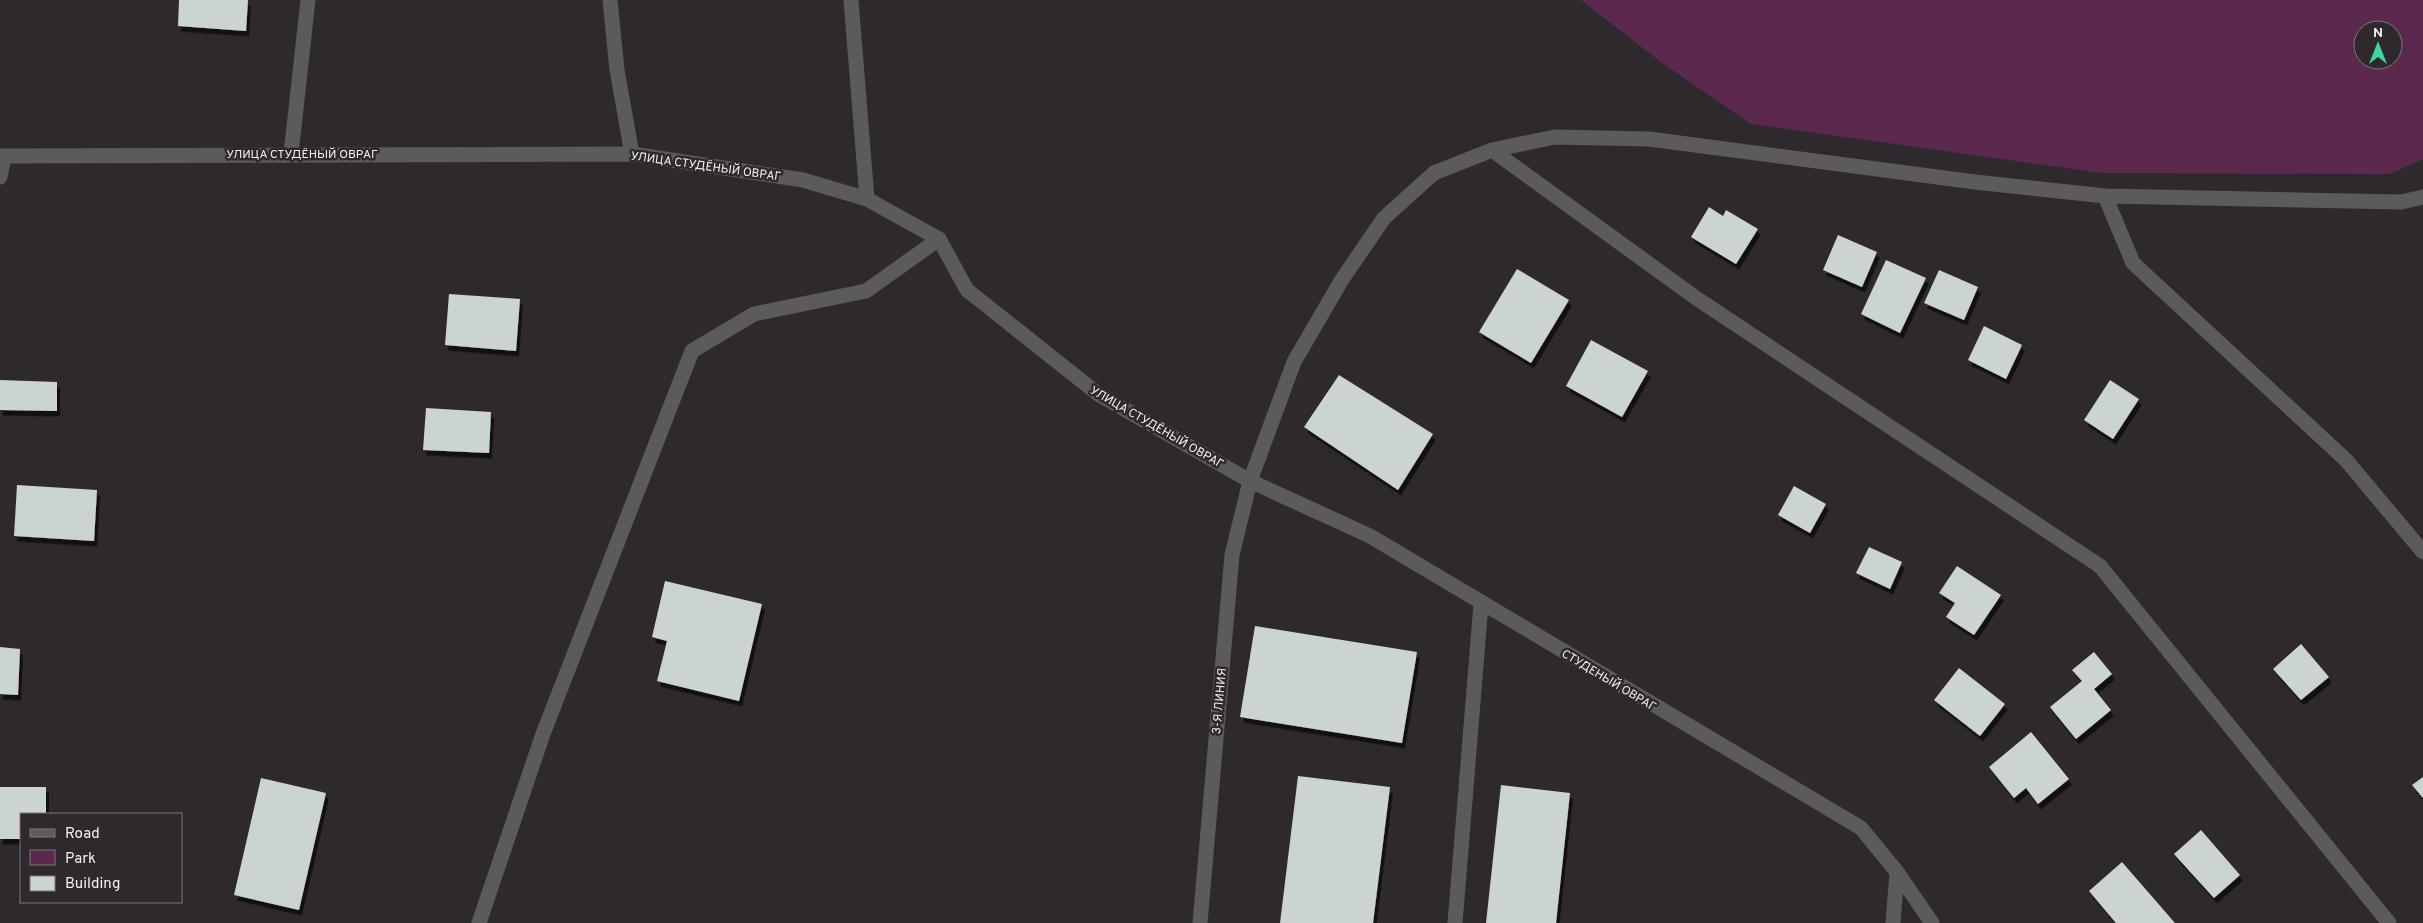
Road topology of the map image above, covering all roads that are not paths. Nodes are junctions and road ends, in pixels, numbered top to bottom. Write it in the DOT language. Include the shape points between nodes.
graph roads {
  1 [pos="308,0"];
  2 [pos="610,0"];
  3 [pos="851,0"];
  4 [pos="1492,150"];
  5 [pos="291,154"];
  6 [pos="632,154"];
  7 [pos="2,156"];
  8 [pos="0,177"];
  9 [pos="2105,196"];
  10 [pos="2423,197"];
  11 [pos="867,199"];
  12 [pos="939,239"];
  13 [pos="1250,480"];
  14 [pos="2423,552"];
  15 [pos="1480,604"];
  16 [pos="1897,872"];
  17 [pos="479,923"];
  18 [pos="1200,923"];
  19 [pos="1455,923"];
  20 [pos="1893,923"];
  21 [pos="1932,923"];
  22 [pos="2389,923"];
  1 -- 5 [label="street"];
  2 -- 6 [label="street" via="617,70"];
  3 -- 11 [label="street"];
  4 -- 9 [label="street, 3-Я ЛИНИЯ" via="1555,137 1649,139"];
  4 -- 13 [label="street, 3-Я ЛИНИЯ" via="1434,173 1384,218 1341,281 1294,362"];
  4 -- 22 [label="street" via="1696,298 2100,566"];
  5 -- 6 [label="street, УЛИЦА СТУДЁНЫЙ ОВРАГ"];
  5 -- 7 [label="street, УЛИЦА СТУДЁНЫЙ ОВРАГ"];
  6 -- 11 [label="street, УЛИЦА СТУДЁНЫЙ ОВРАГ" via="803,180"];
  7 -- 8 [label="street"];
  9 -- 10 [label="street, 3-Я ЛИНИЯ" via="2401,202"];
  9 -- 14 [label="street" via="2133,262 2346,460"];
  11 -- 12 [label="street, УЛИЦА СТУДЁНЫЙ ОВРАГ"];
  12 -- 13 [label="street, УЛИЦА СТУДЁНЫЙ ОВРАГ" via="967,290 1098,394"];
  12 -- 17 [label="street" via="866,291 754,314 692,351 543,734"];
  13 -- 15 [label="street, СТУДЕНЫЙ ОВРАГ" via="1370,536"];
  13 -- 18 [label="street, 3-Я ЛИНИЯ" via="1232,555"];
  15 -- 16 [label="street, СТУДЕНЫЙ ОВРАГ" via="1861,828"];
  15 -- 19 [label="street"];
  16 -- 20 [label="street"];
  16 -- 21 [label="street, СТУДЕНЫЙ ОВРАГ"];
}
